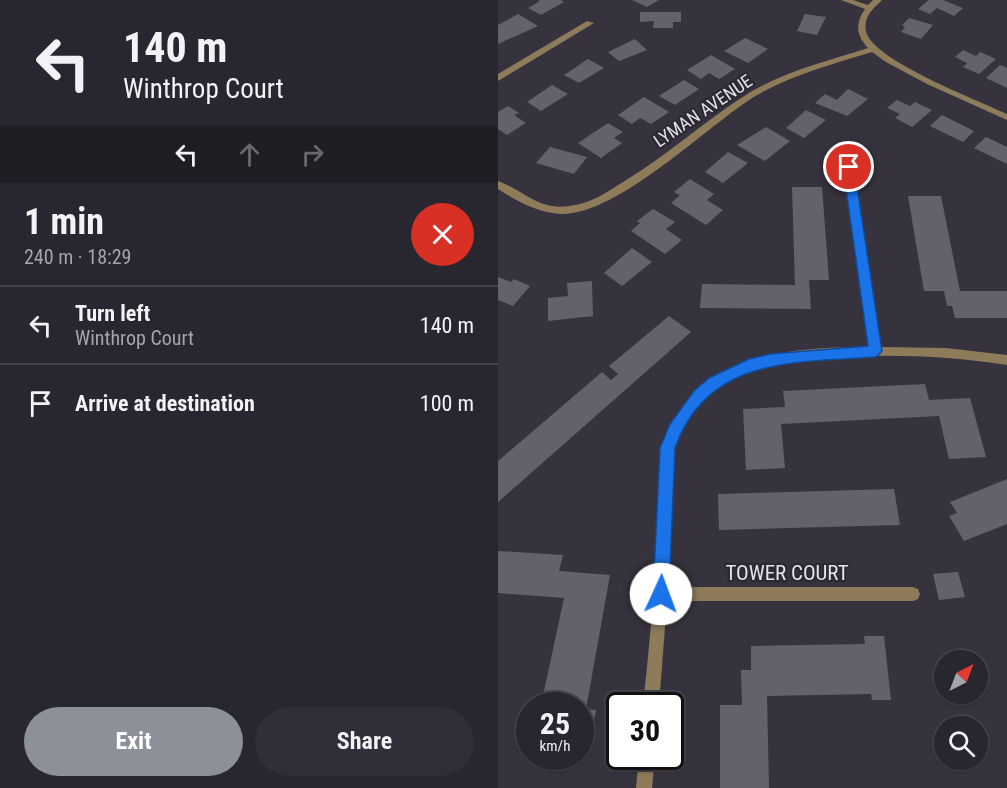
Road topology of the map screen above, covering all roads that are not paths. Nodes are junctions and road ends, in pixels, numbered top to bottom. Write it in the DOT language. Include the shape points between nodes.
graph roads {
  1 [pos="845,0"];
  2 [pos="878,0"];
  3 [pos="868,7"];
  4 [pos="590,24"];
  5 [pos="872,49"];
  6 [pos="498,78"];
  7 [pos="1007,117"];
  8 [pos="849,167"];
  9 [pos="498,184"];
  10 [pos="876,351"];
  11 [pos="1007,360"];
  12 [pos="661,594"];
  13 [pos="914,594"];
  14 [pos="652,692"];
  15 [pos="645,770"];
  16 [pos="644,788"];
  1 -- 3 [label="street"];
  2 -- 3 [label="street"];
  3 -- 5 [label="street" via="861,26"];
  4 -- 6 [label="street"];
  5 -- 7 [label="street"];
  5 -- 9 [label="street, LYMAN AVENUE" via="756,93 610,196 572,209 535,205"];
  8 -- 10 [label="street"];
  10 -- 11 [label="street"];
  10 -- 12 [label="street" via="759,362 732,372 698,395 675,429 668,448"];
  12 -- 13 [label="street, TOWER COURT"];
  12 -- 14 [label="street"];
  15 -- 16 [label="street"];
}
